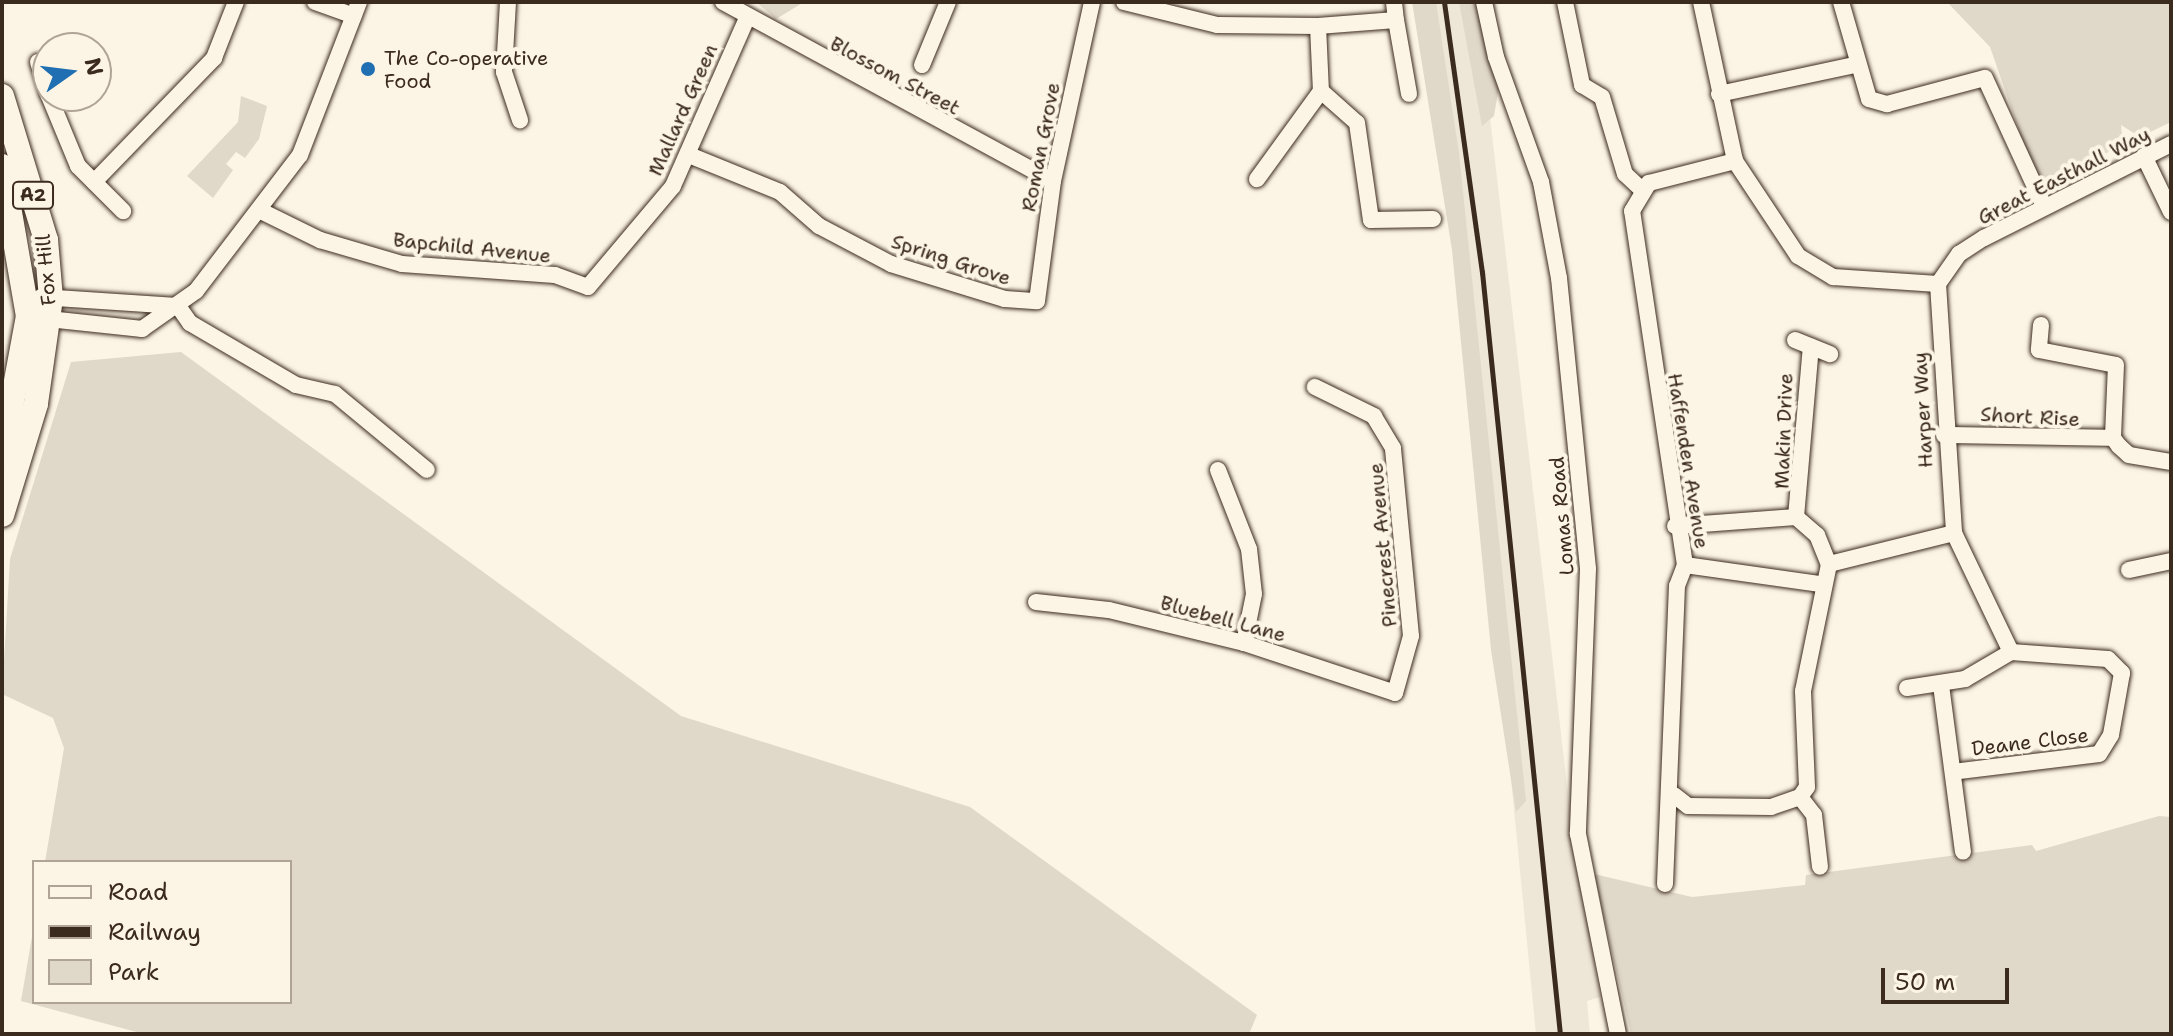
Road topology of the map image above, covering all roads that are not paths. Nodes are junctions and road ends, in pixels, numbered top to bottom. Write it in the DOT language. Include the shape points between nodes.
graph roads {
  1 [pos="236,2"];
  2 [pos="315,2"];
  3 [pos="508,2"];
  4 [pos="723,2"];
  5 [pos="948,2"];
  6 [pos="1092,2"];
  7 [pos="1124,2"];
  8 [pos="1394,2"];
  9 [pos="1484,2"];
  10 [pos="1565,2"];
  11 [pos="1701,2"];
  12 [pos="1841,2"];
  13 [pos="357,9"];
  14 [pos="747,18"];
  15 [pos="1396,20"];
  16 [pos="1318,26"];
  17 [pos="922,65"];
  18 [pos="1854,65"];
  19 [pos="1321,91"];
  20 [pos="1409,94"];
  21 [pos="1719,94"];
  22 [pos="2,96"];
  23 [pos="55,112"];
  24 [pos="520,120"];
  25 [pos="2171,144"];
  26 [pos="689,155"];
  27 [pos="2144,156"];
  28 [pos="1735,161"];
  29 [pos="2,166"];
  30 [pos="1257,179"];
  31 [pos="1053,181"];
  32 [pos="94,182"];
  33 [pos="1641,189"];
  34 [pos="2043,204"];
  35 [pos="123,211"];
  36 [pos="263,212"];
  37 [pos="2171,212"];
  38 [pos="1433,219"];
  39 [pos="1938,284"];
  40 [pos="588,287"];
  41 [pos="1037,301"];
  42 [pos="178,306"];
  43 [pos="39,307"];
  44 [pos="2041,325"];
  45 [pos="1830,354"];
  46 [pos="1315,387"];
  47 [pos="1944,435"];
  48 [pos="2113,438"];
  49 [pos="8,450"];
  50 [pos="2171,462"];
  51 [pos="427,470"];
  52 [pos="1218,470"];
  53 [pos="2,515"];
  54 [pos="1796,517"];
  55 [pos="1675,526"];
  56 [pos="1954,533"];
  57 [pos="2171,561"];
  58 [pos="1829,564"];
  59 [pos="1685,565"];
  60 [pos="2129,570"];
  61 [pos="1821,584"];
  62 [pos="1036,602"];
  63 [pos="1244,643"];
  64 [pos="2011,652"];
  65 [pos="1941,685"];
  66 [pos="1907,688"];
  67 [pos="1395,693"];
  68 [pos="1953,772"];
  69 [pos="1674,795"];
  70 [pos="1800,797"];
  71 [pos="1963,852"];
  72 [pos="1820,867"];
  73 [pos="1665,884"];
  74 [pos="1618,1034"];
  1 -- 32 [label="street" via="214,58"];
  2 -- 13 [label="street"];
  3 -- 24 [label="street" via="504,72"];
  4 -- 14 [label="street, Blossom Street"];
  5 -- 17 [label="street"];
  6 -- 31 [label="street, Roman Grove"];
  7 -- 16 [label="street" via="1217,25"];
  8 -- 15 [label="street"];
  9 -- 74 [label="street, Lomas Road" via="1496,57 1541,182 1559,278 1588,569 1578,834"];
  10 -- 33 [label="street" via="1582,85 1602,97 1625,174"];
  11 -- 21 [label="street"];
  12 -- 18 [label="street"];
  13 -- 36 [label="street" via="300,155"];
  14 -- 26 [label="street, Mallard Green"];
  14 -- 31 [label="street, Blossom Street"];
  15 -- 16 [label="street"];
  15 -- 20 [label="street"];
  16 -- 19 [label="street"];
  18 -- 21 [label="street"];
  18 -- 34 [label="street" via="1878,105 1985,78"];
  19 -- 30 [label="street"];
  19 -- 38 [label="street" via="1357,123 1371,220"];
  21 -- 28 [label="street"];
  22 -- 43 [label="main road, Fox Hill / A2" via="46,240"];
  23 -- 32 [label="street" via="73,156"];
  25 -- 27 [label="street, Great Easthall Way"];
  26 -- 40 [label="street, Mallard Green" via="673,186"];
  26 -- 41 [label="street, Spring Grove" via="780,192 819,226 891,264 1005,299"];
  27 -- 34 [label="street, Great Easthall Way"];
  27 -- 37 [label="street"];
  28 -- 33 [label="street"];
  28 -- 39 [label="street" via="1768,219 1817,270 1851,280"];
  29 -- 43 [label="main road, Fox Hill / A2"];
  31 -- 41 [label="street, Roman Grove"];
  32 -- 35 [label="street"];
  33 -- 55 [label="street, Haffenden Avenue" via="1632,211"];
  34 -- 39 [label="street, Great Easthall Way" via="1959,254"];
  36 -- 40 [label="street, Bapchild Avenue" via="320,240 402,264 555,275"];
  36 -- 42 [label="street"];
  39 -- 47 [label="street, Harper Way"];
  42 -- 43 [label="street"];
  42 -- 43 [label="street" via="142,329"];
  42 -- 51 [label="street" via="190,323 296,385 335,394"];
  43 -- 49 [label="main road, Fox Hill / A2"];
  44 -- 48 [label="street" via="2039,350 2116,365"];
  45 -- 54 [label="street, Makin Drive" via="1803,343"];
  46 -- 67 [label="street, Pinecrest Avenue" via="1374,416 1393,448 1411,636"];
  47 -- 48 [label="street, Short Rise"];
  47 -- 56 [label="street, Harper Way"];
  48 -- 50 [label="street" via="2129,455"];
  49 -- 53 [label="main road, Fox Hill / A2"];
  52 -- 63 [label="street" via="1249,549 1254,594"];
  54 -- 55 [label="street, Makin Drive"];
  54 -- 58 [label="street, Makin Drive" via="1817,535"];
  55 -- 59 [label="street, Haffenden Avenue"];
  56 -- 58 [label="street"];
  56 -- 64 [label="street"];
  57 -- 60 [label="street"];
  58 -- 61 [label="street"];
  59 -- 61 [label="street"];
  59 -- 69 [label="street, Haffenden Avenue" via="1677,586 1666,776"];
  61 -- 70 [label="street" via="1803,691 1807,787"];
  62 -- 63 [label="street, Bluebell Lane" via="1109,610"];
  63 -- 67 [label="street, Bluebell Lane"];
  64 -- 65 [label="street"];
  64 -- 68 [label="street, Deane Close" via="2115,664 2122,673 2106,749"];
  65 -- 66 [label="street"];
  65 -- 68 [label="street, Deane Close"];
  68 -- 71 [label="street, Deane Close"];
  69 -- 70 [label="street" via="1688,806 1771,807"];
  69 -- 73 [label="street, Haffenden Avenue"];
  70 -- 72 [label="street" via="1814,815"];
}
